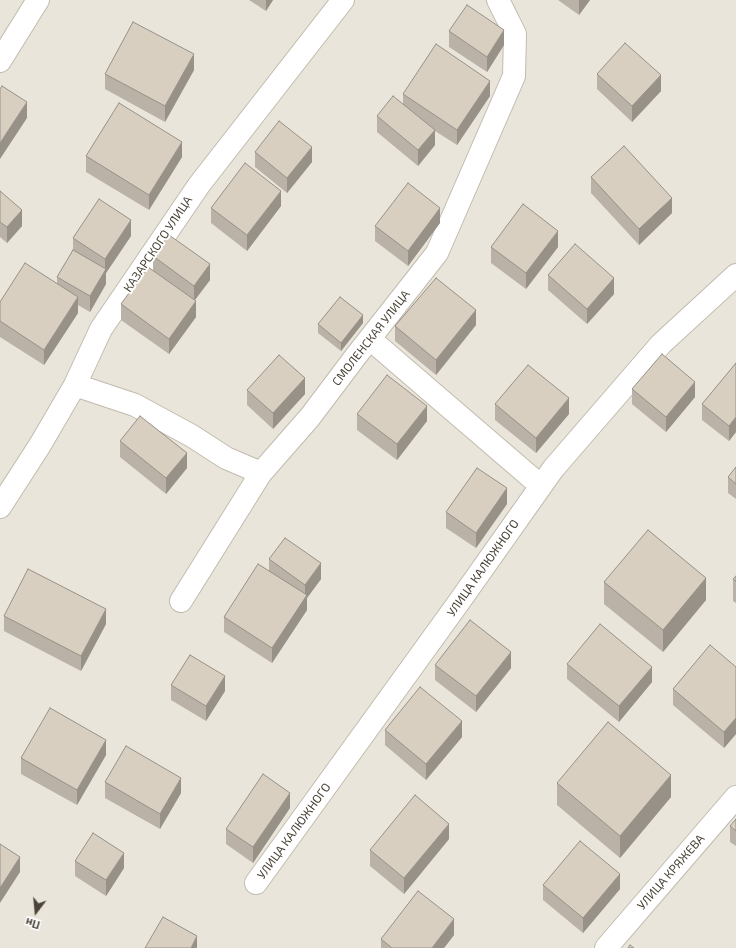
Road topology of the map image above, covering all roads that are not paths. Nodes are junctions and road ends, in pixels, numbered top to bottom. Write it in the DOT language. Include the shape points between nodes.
graph roads {
  1 [pos="38,0"];
  2 [pos="343,0"];
  3 [pos="498,0"];
  4 [pos="0,61"];
  5 [pos="736,275"];
  6 [pos="370,339"];
  7 [pos="75,385"];
  8 [pos="261,473"];
  9 [pos="547,477"];
  10 [pos="0,507"];
  11 [pos="180,601"];
  12 [pos="736,797"];
  13 [pos="256,883"];
  14 [pos="606,948"];
  1 -- 4 [label="street"];
  2 -- 7 [label="street, КАЗАРСКОГО УЛИЦА" via="194,191 101,329"];
  3 -- 6 [label="street, СМОЛЕНСКАЯ УЛИЦА" via="515,34 514,76 437,253"];
  5 -- 9 [label="street, УЛИЦА КАЛЮЖНОГО" via="661,344"];
  6 -- 8 [label="street, СМОЛЕНСКАЯ УЛИЦА" via="310,417"];
  6 -- 9 [label="street"];
  7 -- 8 [label="street" via="135,405 226,458"];
  7 -- 10 [label="street, КАЗАРСКОГО УЛИЦА"];
  8 -- 11 [label="street, СМОЛЕНСКАЯ УЛИЦА"];
  9 -- 13 [label="street, УЛИЦА КАЛЮЖНОГО"];
  12 -- 14 [label="street, УЛИЦА КРЯЖЕВА"];
}
